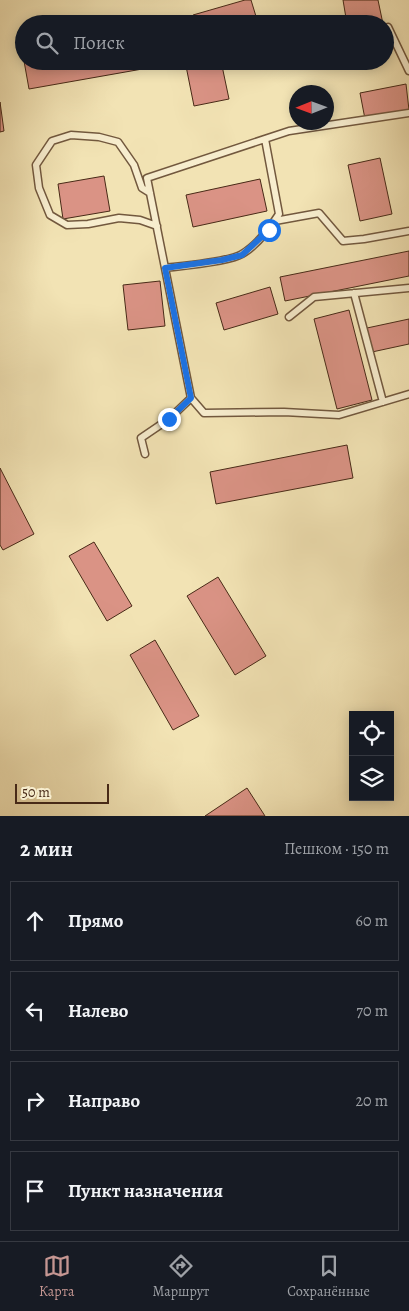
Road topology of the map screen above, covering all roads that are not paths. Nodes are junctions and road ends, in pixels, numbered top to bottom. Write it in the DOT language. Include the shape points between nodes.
graph roads {
  1 [pos="394,40"];
  2 [pos="409,71"];
  3 [pos="409,113"];
  4 [pos="264,139"];
  5 [pos="150,193"];
  6 [pos="275,221"];
  7 [pos="157,226"];
  8 [pos="409,231"];
  9 [pos="165,268"];
  10 [pos="409,288"];
  11 [pos="354,293"];
  12 [pos="289,317"];
  13 [pos="409,394"];
  14 [pos="191,398"];
  15 [pos="384,402"];
  16 [pos="145,454"];
  1 -- 2 [label="lane"];
  3 -- 4 [label="lane" via="289,131"];
  4 -- 5 [label="lane" via="147,178"];
  4 -- 6 [label="lane" via="279,214"];
  5 -- 7 [label="lane"];
  5 -- 7 [label="lane" via="142,188 134,165 118,142 98,137 71,135 52,141 36,165 39,188 50,215 67,225 120,218"];
  6 -- 8 [label="lane" via="319,213 344,241"];
  6 -- 9 [label="lane" via="242,255"];
  7 -- 9 [label="lane"];
  9 -- 14 [label="lane"];
  10 -- 11 [label="lane"];
  11 -- 12 [label="lane" via="314,297"];
  11 -- 15 [label="lane"];
  13 -- 15 [label="lane"];
  14 -- 15 [label="lane" via="204,413 339,414"];
  14 -- 16 [label="lane" via="169,419 141,438"];
}
